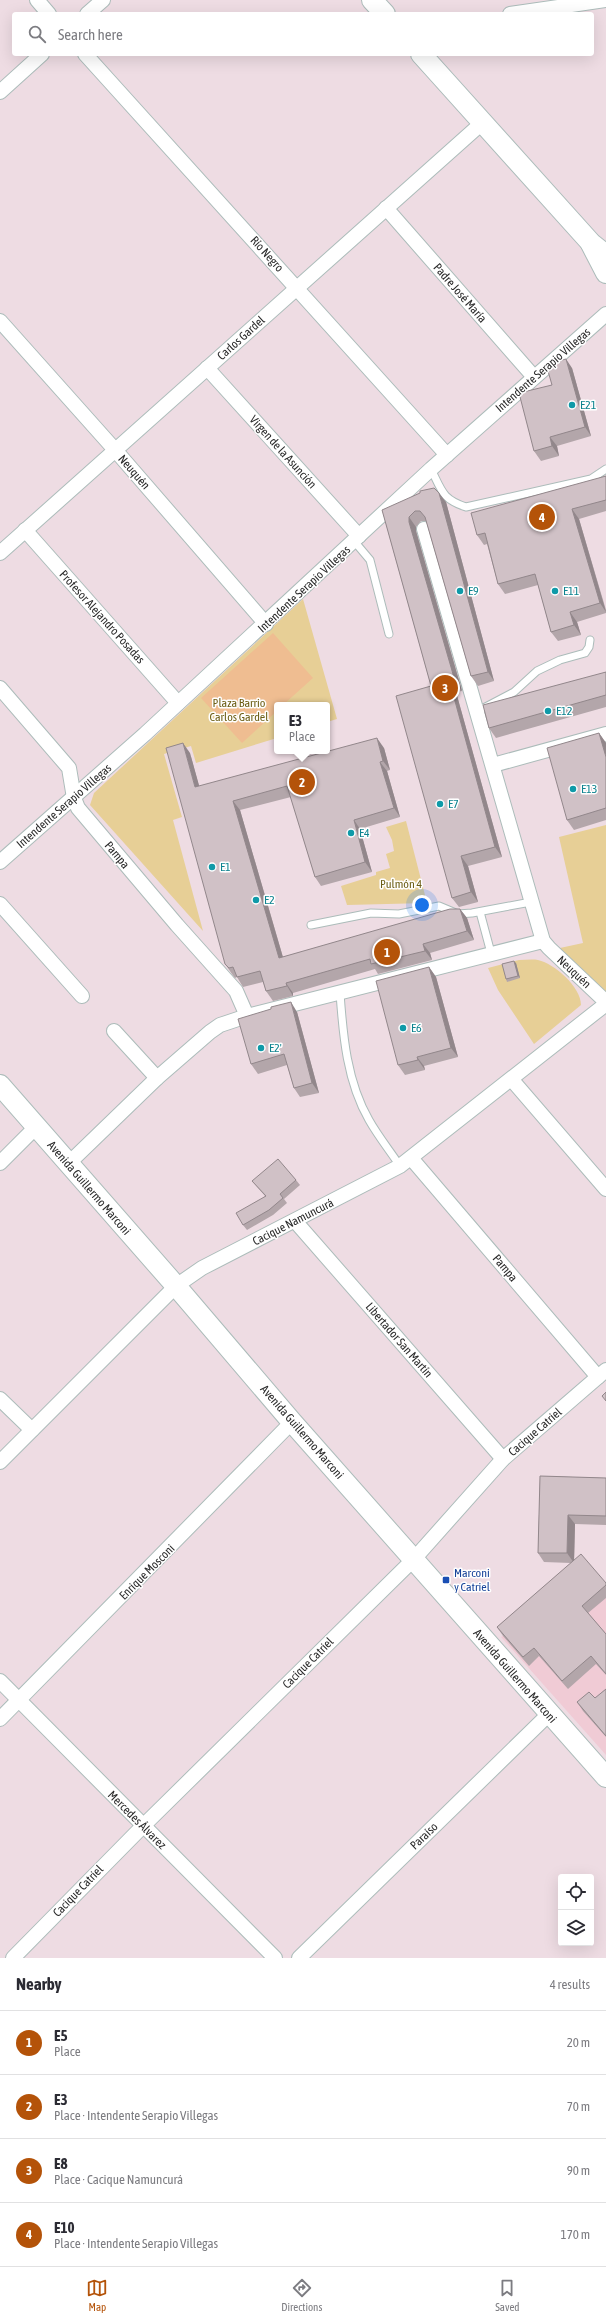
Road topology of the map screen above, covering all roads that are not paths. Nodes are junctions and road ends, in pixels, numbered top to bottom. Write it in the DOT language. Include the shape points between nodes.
graph roads {
  1 [pos="37,0"];
  2 [pos="103,0"];
  3 [pos="372,0"];
  4 [pos="606,0"];
  5 [pos="47,12"];
  6 [pos="89,12"];
  7 [pos="383,12"];
  8 [pos="524,12"];
  9 [pos="40,56"];
  10 [pos="87,56"];
  11 [pos="423,56"];
  12 [pos="0,92"];
  13 [pos="482,123"];
  14 [pos="386,208"];
  15 [pos="590,243"];
  16 [pos="606,255"];
  17 [pos="606,273"];
  18 [pos="297,288"];
  19 [pos="605,319"];
  20 [pos="0,321"];
  21 [pos="207,368"];
  22 [pos="534,377"];
  23 [pos="116,451"];
  24 [pos="447,455"];
  25 [pos="431,469"];
  26 [pos="606,469"];
  27 [pos="424,529"];
  28 [pos="25,530"];
  29 [pos="357,539"];
  30 [pos="0,553"];
  31 [pos="266,624"];
  32 [pos="389,634"];
  33 [pos="590,640"];
  34 [pos="0,688"];
  35 [pos="178,703"];
  36 [pos="476,712"];
  37 [pos="606,734"];
  38 [pos="493,766"];
  39 [pos="74,798"];
  40 [pos="0,862"];
  41 [pos="531,902"];
  42 [pos="0,904"];
  43 [pos="480,912"];
  44 [pos="311,925"];
  45 [pos="543,941"];
  46 [pos="491,953"];
  47 [pos="340,993"];
  48 [pos="82,996"];
  49 [pos="606,1003"];
  50 [pos="247,1016"];
  51 [pos="114,1030"];
  52 [pos="157,1078"];
  53 [pos="512,1080"];
  54 [pos="0,1085"];
  55 [pos="36,1127"];
  56 [pos="412,1158"];
  57 [pos="0,1164"];
  58 [pos="68,1164"];
  59 [pos="400,1166"];
  60 [pos="606,1189"];
  61 [pos="295,1221"];
  62 [pos="176,1286"];
  63 [pos="602,1374"];
  64 [pos="0,1399"];
  65 [pos="292,1422"];
  66 [pos="32,1430"];
  67 [pos="503,1459"];
  68 [pos="0,1462"];
  69 [pos="414,1559"];
  70 [pos="0,1681"];
  71 [pos="19,1700"];
  72 [pos="549,1714"];
  73 [pos="0,1719"];
  74 [pos="606,1777"];
  75 [pos="143,1826"];
  76 [pos="13,1958"];
  77 [pos="275,1958"];
  78 [pos="299,1958"];
  1 -- 5 [label="street"];
  2 -- 6 [label="street"];
  3 -- 7 [label="main road"];
  4 -- 8 [label="street"];
  9 -- 12 [label="street"];
  10 -- 18 [label="street, Río Negro"];
  11 -- 13 [label="main road"];
  13 -- 14 [label="street, Carlos Gardel"];
  13 -- 15 [label="main road"];
  14 -- 18 [label="street, Carlos Gardel"];
  14 -- 22 [label="street, Padre José María"];
  15 -- 16 [label="main road"];
  15 -- 17 [label="main road"];
  18 -- 21 [label="street, Carlos Gardel"];
  18 -- 24 [label="street, Río Negro"];
  19 -- 22 [label="street, Intendente Serapio Villegas"];
  20 -- 23 [label="street, Neuquén"];
  21 -- 23 [label="street, Carlos Gardel"];
  21 -- 29 [label="street, Virgen de la Asunción"];
  22 -- 24 [label="street, Intendente Serapio Villegas"];
  23 -- 28 [label="street, Carlos Gardel"];
  23 -- 31 [label="street, Neuquén"];
  24 -- 25 [label="street, Intendente Serapio Villegas"];
  25 -- 26 [label="lane" via="443,494 451,502 466,507 591,479"];
  25 -- 29 [label="street, Intendente Serapio Villegas"];
  27 -- 36 [label="street"];
  28 -- 30 [label="street, Carlos Gardel"];
  28 -- 35 [label="street, Profesor Alejandro Posadas"];
  29 -- 31 [label="street, Intendente Serapio Villegas"];
  29 -- 32 [label="lane" via="370,560"];
  31 -- 35 [label="street, Intendente Serapio Villegas"];
  33 -- 36 [label="lane" via="585,654 560,660 537,671 514,692"];
  34 -- 39 [label="street, Pampa" via="69,768"];
  35 -- 39 [label="street, Intendente Serapio Villegas"];
  36 -- 38 [label="street"];
  37 -- 38 [label="street"];
  38 -- 41 [label="street"];
  39 -- 40 [label="street, Intendente Serapio Villegas"];
  39 -- 50 [label="street, Pampa" via="83,814 236,991"];
  41 -- 43 [label="lane"];
  41 -- 45 [label="street"];
  42 -- 48 [label="street"];
  43 -- 44 [label="lane" via="458,914 439,906 399,914 371,913"];
  43 -- 46 [label="lane"];
  45 -- 46 [label="street"];
  45 -- 49 [label="street, Neuquén"];
  46 -- 47 [label="street"];
  47 -- 50 [label="street"];
  47 -- 59 [label="lane" via="344,1044 360,1102 368,1120"];
  49 -- 53 [label="street, Cacique Namuncurá"];
  50 -- 52 [label="street" via="220,1025"];
  51 -- 52 [label="street"];
  52 -- 58 [label="street"];
  53 -- 56 [label="street, Cacique Namuncurá"];
  53 -- 60 [label="street"];
  54 -- 55 [label="main road, Avenida Guillermo Marconi"];
  55 -- 57 [label="street"];
  55 -- 58 [label="main road, Avenida Guillermo Marconi"];
  56 -- 59 [label="street, Cacique Namuncurá"];
  56 -- 63 [label="street, Pampa"];
  58 -- 62 [label="main road, Avenida Guillermo Marconi"];
  59 -- 61 [label="street, Cacique Namuncurá"];
  61 -- 62 [label="street, Cacique Namuncurá" via="202,1268"];
  61 -- 67 [label="street, Libertador San Martín"];
  62 -- 65 [label="main road, Avenida Guillermo Marconi"];
  62 -- 66 [label="street, Cacique Namuncurá"];
  63 -- 67 [label="street, Cacique Catriel"];
  64 -- 66 [label="street"];
  65 -- 69 [label="main road, Avenida Guillermo Marconi"];
  65 -- 71 [label="street, Enrique Mosconi"];
  66 -- 68 [label="street, Cacique Namuncurá"];
  67 -- 69 [label="street, Cacique Catriel"];
  69 -- 72 [label="main road, Avenida Guillermo Marconi"];
  69 -- 75 [label="street, Cacique Catriel"];
  70 -- 71 [label="street, Mercedes Álvarez"];
  71 -- 73 [label="street, Enrique Mosconi"];
  71 -- 75 [label="street, Mercedes Álvarez"];
  72 -- 74 [label="main road, Avenida Guillermo Marconi"];
  72 -- 78 [label="street, Paraíso"];
  75 -- 76 [label="street, Cacique Catriel"];
  75 -- 77 [label="street, Mercedes Álvarez"];
}
